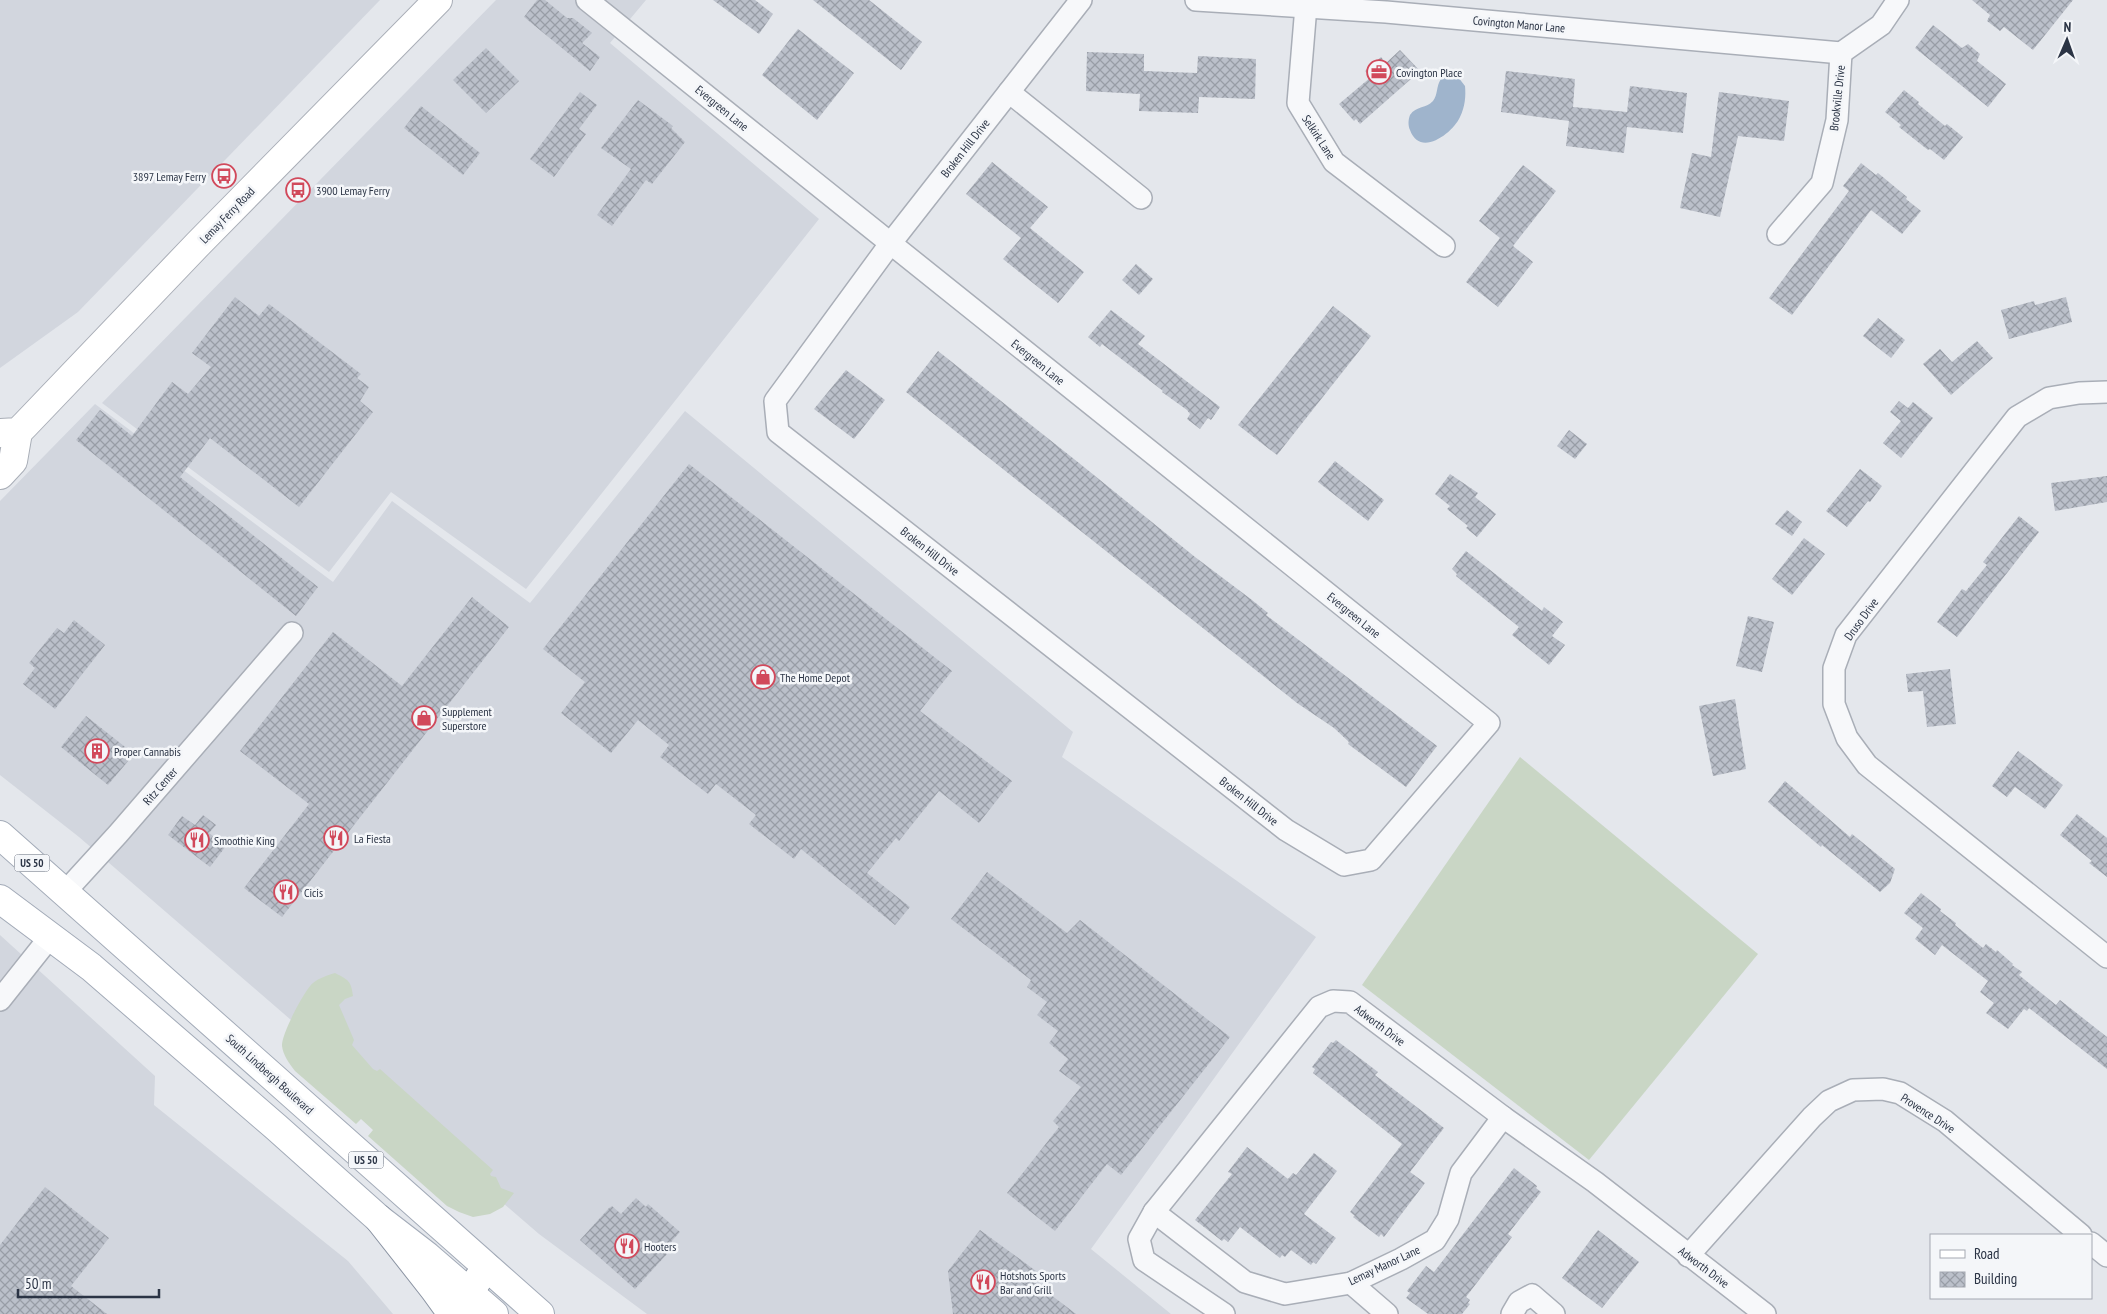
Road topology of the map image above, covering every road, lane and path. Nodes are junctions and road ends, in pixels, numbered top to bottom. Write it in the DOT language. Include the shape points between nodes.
graph roads {
  1 [pos="438,0"];
  2 [pos="587,0"];
  3 [pos="1081,0"];
  4 [pos="1196,0"];
  5 [pos="1898,0"];
  6 [pos="1306,6"];
  7 [pos="1386,6"];
  8 [pos="1841,53"];
  9 [pos="1009,92"];
  10 [pos="1141,198"];
  11 [pos="1778,234"];
  12 [pos="890,244"];
  13 [pos="1444,246"];
  14 [pos="2107,392"];
  15 [pos="9,432"];
  16 [pos="0,475"];
  17 [pos="292,633"];
  18 [pos="1489,723"];
  19 [pos="0,834"];
  20 [pos="65,892"];
  21 [pos="0,899"];
  22 [pos="50,937"];
  23 [pos="2107,957"];
  24 [pos="0,1000"];
  25 [pos="1503,1117"];
  26 [pos="1154,1212"];
  27 [pos="379,1219"];
  28 [pos="2080,1234"];
  29 [pos="2092,1244"];
  30 [pos="1688,1256"];
  31 [pos="2107,1256"];
  32 [pos="486,1267"];
  33 [pos="1351,1283"];
  34 [pos="466,1303"];
  35 [pos="452,1314"];
  36 [pos="494,1314"];
  37 [pos="540,1314"];
  38 [pos="1224,1314"];
  39 [pos="1387,1314"];
  40 [pos="1512,1314"];
  41 [pos="1554,1314"];
  42 [pos="1765,1314"];
  1 -- 15 [label="main road, Lemay Ferry Road"];
  2 -- 12 [label="street, Evergreen Lane"];
  3 -- 9 [label="street, Broken Hill Drive"];
  4 -- 6 [label="street, Covington Manor Lane"];
  5 -- 8 [label="street, Brookville Drive" via="1881,24"];
  6 -- 7 [label="street, Covington Manor Lane"];
  6 -- 13 [label="street, Selkirk Lane" via="1298,103 1334,162"];
  7 -- 8 [label="street, Covington Manor Lane"];
  8 -- 11 [label="street, Brookville Drive" via="1837,120 1822,183"];
  9 -- 10 [label="street"];
  9 -- 12 [label="street, Broken Hill Drive"];
  12 -- 18 [label="street, Evergreen Lane"];
  12 -- 18 [label="street, Broken Hill Drive" via="775,401 778,432 1286,830 1344,865 1371,860"];
  14 -- 23 [label="street, Druso Drive" via="2048,398 2017,417 1846,635 1834,668 1834,704 1847,738 1867,765"];
  15 -- 16 [label="main road, Lemay Ferry Road" via="13,461"];
  17 -- 20 [label="street, Ritz Center"];
  19 -- 20 [label="main road, South Lindbergh Boulevard / US 50"];
  20 -- 32 [label="main road, South Lindbergh Boulevard / US 50"];
  21 -- 22 [label="main road, US 50"];
  22 -- 24 [label="street"];
  22 -- 27 [label="main road, US 50" via="91,967"];
  25 -- 26 [label="street, Adworth Drive" via="1350,1002 1333,1001 1318,1007"];
  25 -- 30 [label="street, Adworth Drive" via="1595,1182"];
  25 -- 33 [label="street, Lemay Manor Lane" via="1461,1173 1448,1219 1435,1240"];
  26 -- 33 [label="street, Lemay Manor Lane" via="1245,1282 1285,1294"];
  26 -- 38 [label="street, Adworth Drive" via="1139,1239 1144,1260"];
  27 -- 34 [label="main road" via="427,1256"];
  27 -- 35 [label="main road, US 50"];
  28 -- 30 [label="street, Provence Drive" via="1945,1121 1900,1093 1883,1089 1853,1090 1829,1101 1812,1117"];
  29 -- 31 [label="street"];
  30 -- 42 [label="street, Adworth Drive"];
  32 -- 34 [label="main road"];
  32 -- 37 [label="main road, South Lindbergh Boulevard / US 50"];
  33 -- 39 [label="street"];
  34 -- 36 [label="main road"];
  40 -- 41 [label="street" via="1519,1302 1532,1295"];
}
